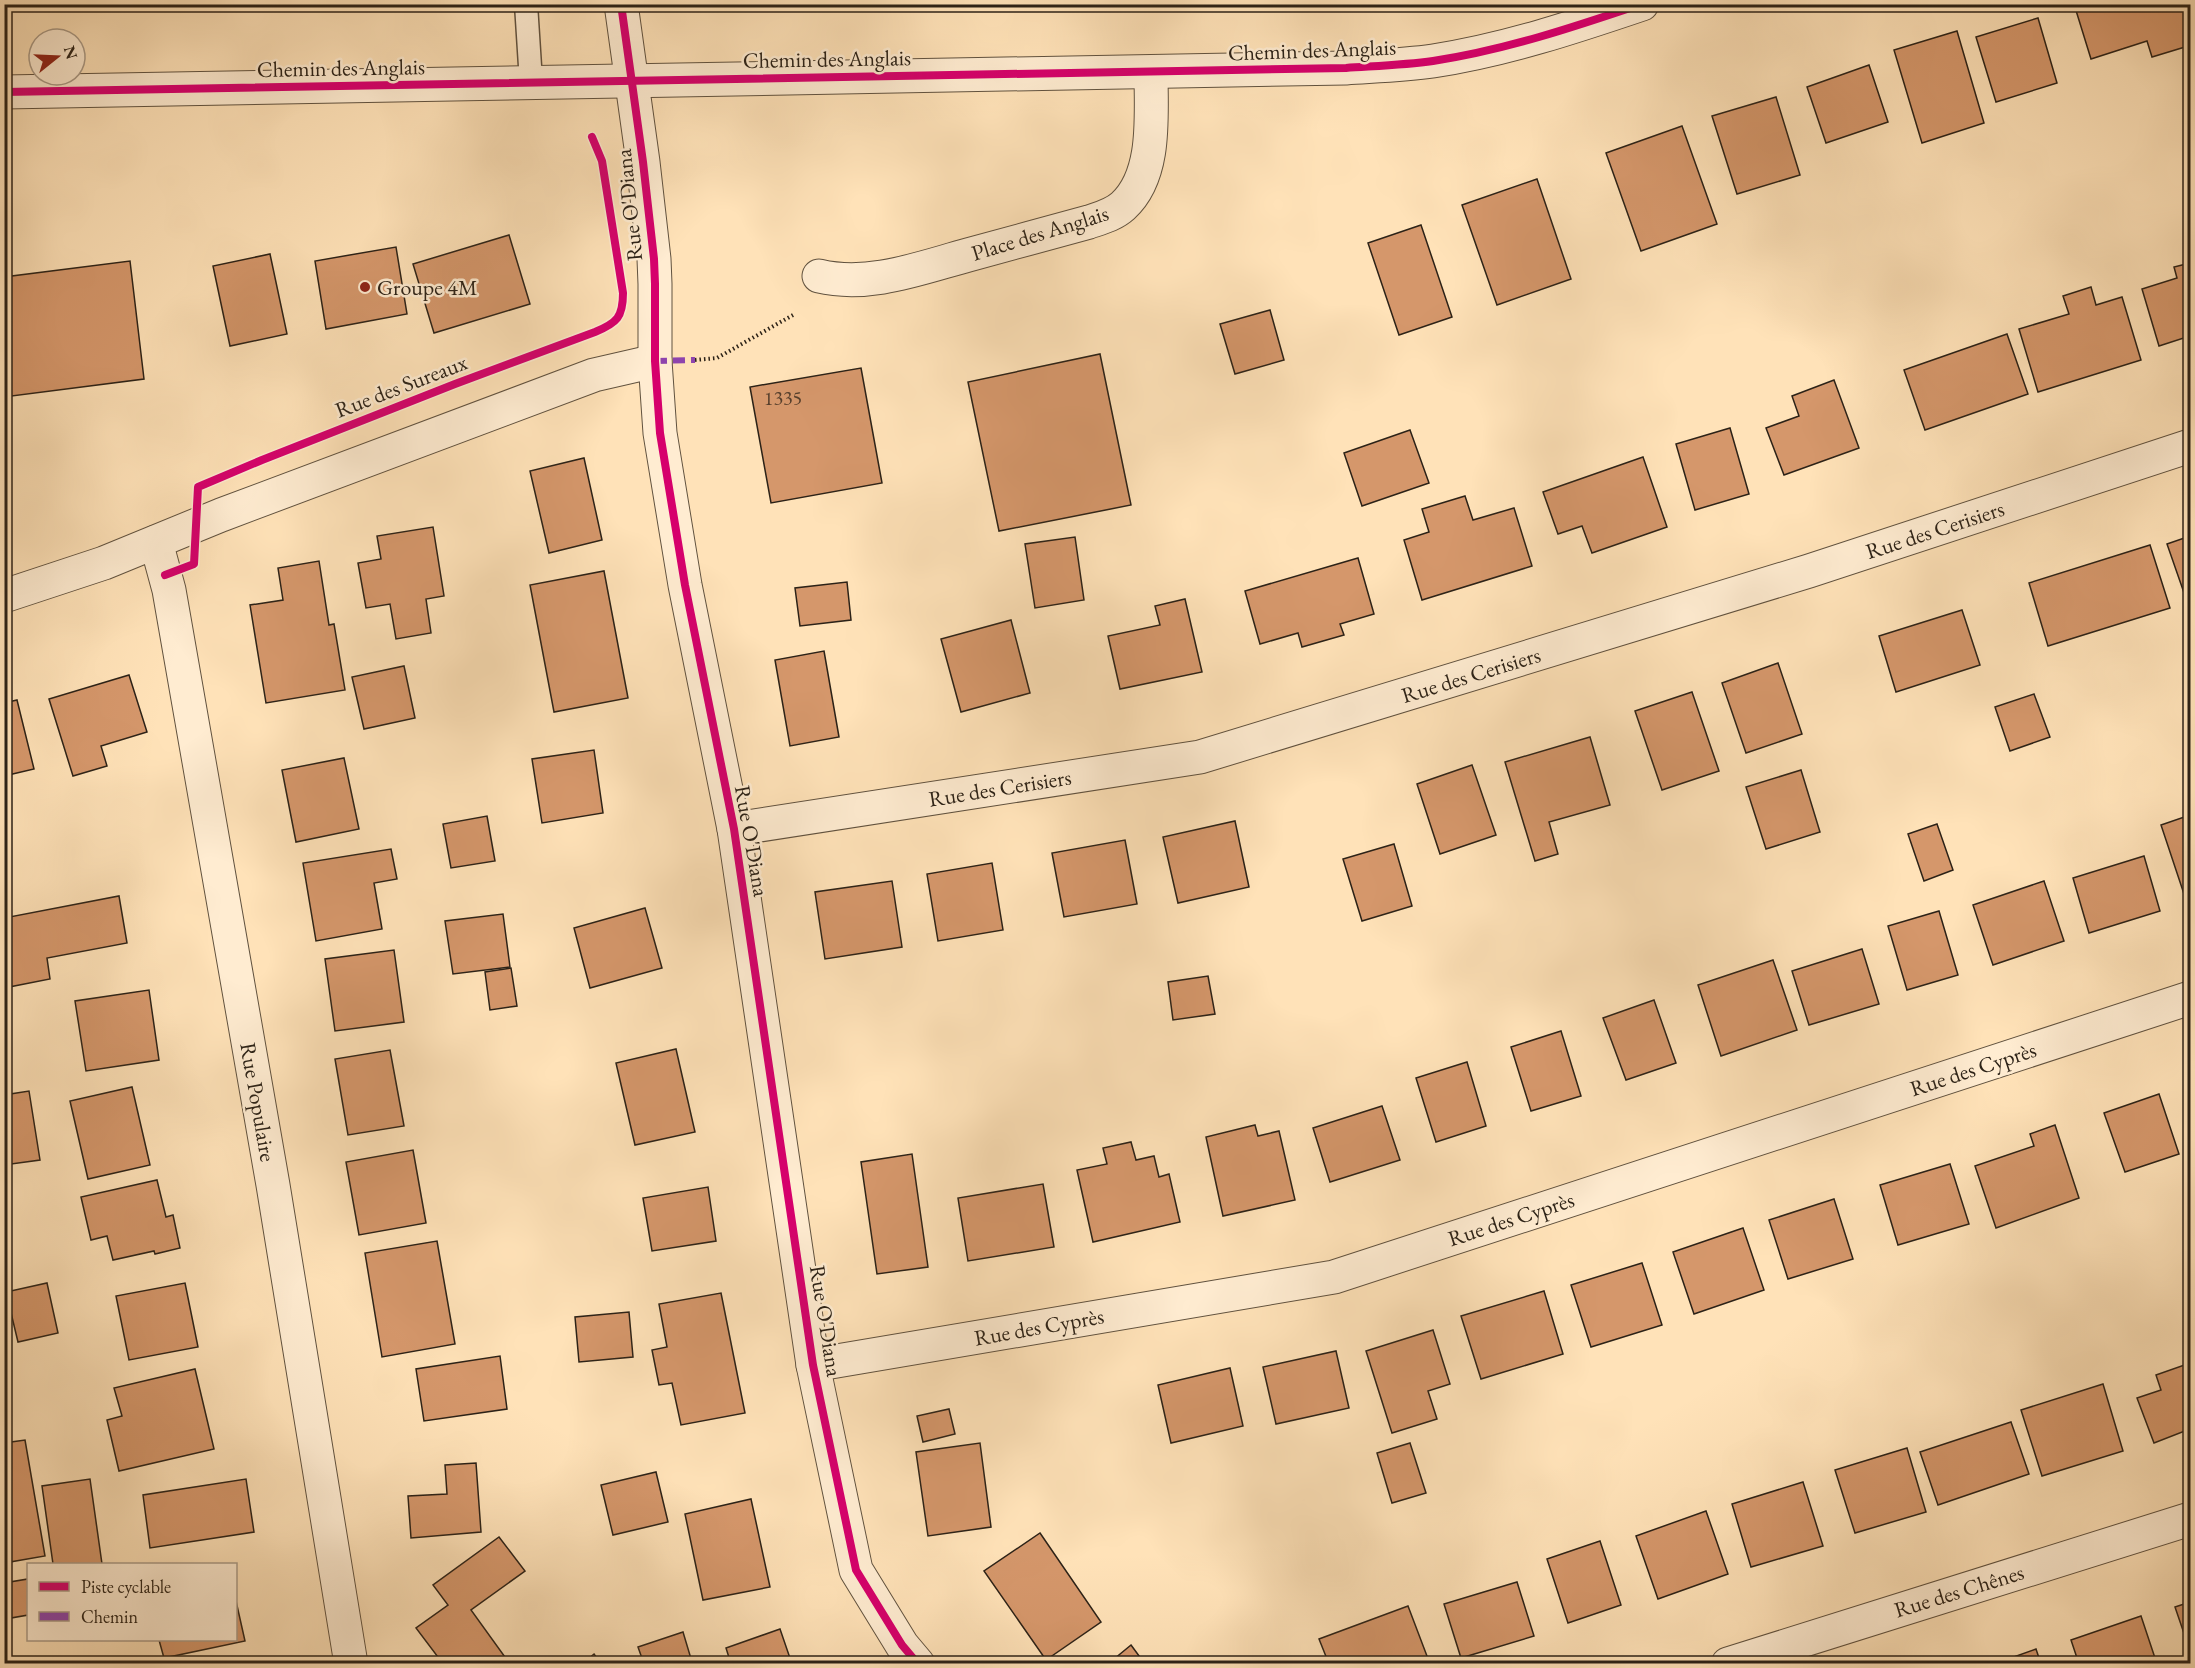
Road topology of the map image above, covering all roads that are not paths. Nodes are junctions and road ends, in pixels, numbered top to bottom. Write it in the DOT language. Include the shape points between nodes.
graph roads {
  1 [pos="525,4"];
  2 [pos="621,4"];
  3 [pos="1642,4"];
  4 [pos="1151,73"];
  5 [pos="633,81"];
  6 [pos="531,82"];
  7 [pos="4,92"];
  8 [pos="819,276"];
  9 [pos="654,361"];
  10 [pos="2190,446"];
  11 [pos="156,542"];
  12 [pos="4,596"];
  13 [pos="734,829"];
  14 [pos="2190,998"];
  15 [pos="813,1365"];
  16 [pos="2190,1519"];
  17 [pos="351,1664"];
  18 [pos="918,1664"];
  19 [pos="1728,1664"];
  1 -- 6 [label="lane"];
  2 -- 5 [label="street, Rue O'Diana"];
  3 -- 4 [label="street, Chemin des Anglais" via="1523,41 1434,61 1346,68"];
  4 -- 5 [label="street, Chemin des Anglais"];
  4 -- 8 [label="street, Place des Anglais" via="1145,167 1141,182 1122,207 1089,222 895,275 855,280"];
  5 -- 6 [label="street, Chemin des Anglais"];
  5 -- 9 [label="street, Rue O'Diana" via="654,260"];
  6 -- 7 [label="street, Chemin des Anglais"];
  9 -- 11 [label="street" via="594,375 493,411"];
  9 -- 13 [label="street, Rue O'Diana" via="660,433 675,527"];
  10 -- 13 [label="street, Rue des Cerisiers" via="1809,571 1200,757"];
  11 -- 12 [label="street"];
  11 -- 17 [label="street, Rue Populaire" via="169,590"];
  13 -- 15 [label="street, Rue O'Diana"];
  14 -- 15 [label="street, Rue des Cyprès" via="1334,1277"];
  15 -- 18 [label="street, Rue O'Diana" via="856,1570"];
  16 -- 19 [label="street, Rue des Chênes"];
}
